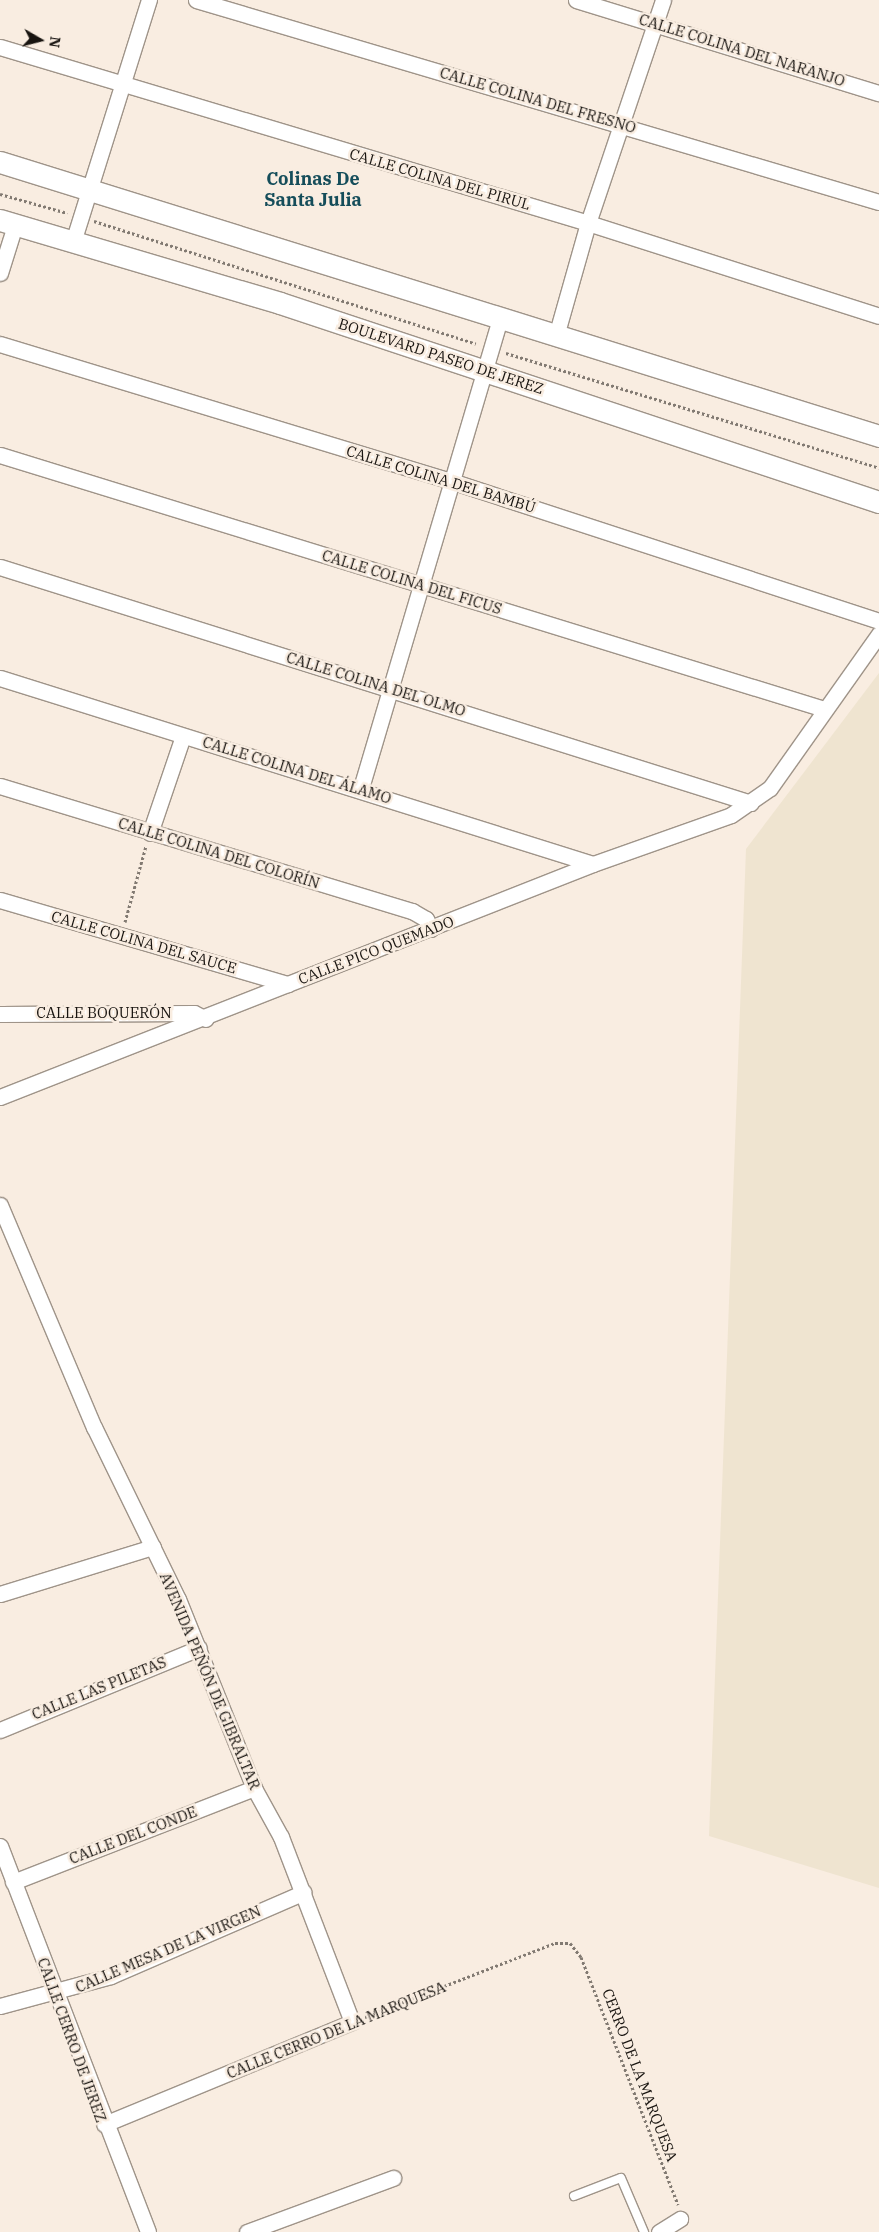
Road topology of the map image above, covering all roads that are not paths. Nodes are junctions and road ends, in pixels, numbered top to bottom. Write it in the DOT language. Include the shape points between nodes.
graph roads {
  1 [pos="149,0"];
  2 [pos="196,0"];
  3 [pos="576,0"];
  4 [pos="663,0"];
  5 [pos="656,23"];
  6 [pos="0,47"];
  7 [pos="122,85"];
  8 [pos="879,93"];
  9 [pos="623,124"];
  10 [pos="0,162"];
  11 [pos="89,188"];
  12 [pos="879,202"];
  13 [pos="8,223"];
  14 [pos="588,223"];
  15 [pos="73,242"];
  16 [pos="0,273"];
  17 [pos="879,316"];
  18 [pos="500,318"];
  19 [pos="556,336"];
  20 [pos="0,344"];
  21 [pos="484,370"];
  22 [pos="879,436"];
  23 [pos="0,455"];
  24 [pos="451,481"];
  25 [pos="879,502"];
  26 [pos="0,567"];
  27 [pos="421,584"];
  28 [pos="879,622"];
  29 [pos="879,634"];
  30 [pos="0,678"];
  31 [pos="391,688"];
  32 [pos="824,709"];
  33 [pos="183,736"];
  34 [pos="0,786"];
  35 [pos="361,788"];
  36 [pos="751,803"];
  37 [pos="150,833"];
  38 [pos="593,864"];
  39 [pos="0,900"];
  40 [pos="430,929"];
  41 [pos="288,984"];
  42 [pos="0,1014"];
  43 [pos="206,1019"];
  44 [pos="0,1097"];
  45 [pos="1,1208"];
  46 [pos="153,1546"];
  47 [pos="0,1594"];
  48 [pos="199,1648"];
  49 [pos="0,1730"];
  50 [pos="254,1788"];
  51 [pos="0,1846"];
  52 [pos="13,1882"];
  53 [pos="304,1892"];
  54 [pos="56,1994"];
  55 [pos="0,2006"];
  56 [pos="352,2022"];
  57 [pos="104,2124"];
  58 [pos="393,2178"];
  59 [pos="574,2196"];
  60 [pos="680,2219"];
  61 [pos="148,2232"];
  62 [pos="247,2232"];
  63 [pos="644,2232"];
  64 [pos="660,2232"];
  1 -- 7 [label="street"];
  2 -- 9 [label="street, CALLE COLINA DEL FRESNO"];
  3 -- 5 [label="street, CALLE COLINA DEL NARANJO"];
  4 -- 5 [label="street"];
  5 -- 8 [label="street, CALLE COLINA DEL NARANJO"];
  5 -- 9 [label="street"];
  6 -- 7 [label="street, CALLE COLINA DEL PIRUL"];
  7 -- 11 [label="street"];
  7 -- 14 [label="street, CALLE COLINA DEL PIRUL"];
  9 -- 12 [label="street, CALLE COLINA DEL FRESNO"];
  9 -- 14 [label="street"];
  10 -- 11 [label="main road"];
  11 -- 15 [label="street"];
  11 -- 18 [label="main road"];
  13 -- 15 [label="main road, BOULEVARD PASEO DE JEREZ"];
  13 -- 16 [label="street"];
  14 -- 17 [label="street, CALLE COLINA DEL PIRUL"];
  14 -- 19 [label="street"];
  15 -- 21 [label="main road, BOULEVARD PASEO DE JEREZ"];
  18 -- 19 [label="main road"];
  18 -- 21 [label="street"];
  19 -- 22 [label="main road"];
  20 -- 24 [label="street, CALLE COLINA DEL BAMBÚ"];
  21 -- 24 [label="street"];
  21 -- 25 [label="main road, BOULEVARD PASEO DE JEREZ"];
  23 -- 27 [label="street, CALLE COLINA DEL FICUS"];
  24 -- 27 [label="street"];
  24 -- 28 [label="street, CALLE COLINA DEL BAMBÚ"];
  26 -- 31 [label="street, CALLE COLINA DEL OLMO"];
  27 -- 31 [label="street"];
  27 -- 32 [label="street, CALLE COLINA DEL FICUS"];
  29 -- 32 [label="street, CALLE PICO QUEMADO"];
  30 -- 33 [label="street, CALLE COLINA DEL ÁLAMO"];
  31 -- 35 [label="street"];
  31 -- 36 [label="street, CALLE COLINA DEL OLMO"];
  32 -- 36 [label="street, CALLE PICO QUEMADO" via="770,788"];
  33 -- 35 [label="street, CALLE COLINA DEL ÁLAMO"];
  33 -- 37 [label="street"];
  34 -- 37 [label="street, CALLE COLINA DEL COLORÍN"];
  35 -- 38 [label="street, CALLE COLINA DEL ÁLAMO"];
  36 -- 38 [label="street, CALLE PICO QUEMADO" via="730,815"];
  37 -- 40 [label="street, CALLE COLINA DEL COLORÍN" via="412,911 426,919"];
  38 -- 40 [label="street, CALLE PICO QUEMADO"];
  39 -- 41 [label="street, CALLE COLINA DEL SAUCE"];
  40 -- 41 [label="street, CALLE PICO QUEMADO"];
  41 -- 43 [label="street, CALLE PICO QUEMADO"];
  42 -- 43 [label="street, CALLE BOQUERÓN" via="194,1013"];
  43 -- 44 [label="street, CALLE PICO QUEMADO"];
  45 -- 46 [label="street, AVENIDA PEÑÓN DE GIBRALTAR" via="94,1427"];
  46 -- 47 [label="street"];
  46 -- 48 [label="street, AVENIDA PEÑÓN DE GIBRALTAR"];
  48 -- 49 [label="street, CALLE LAS PILETAS"];
  48 -- 50 [label="street, AVENIDA PEÑÓN DE GIBRALTAR"];
  50 -- 52 [label="street, CALLE DEL CONDE"];
  50 -- 53 [label="street, AVENIDA PEÑÓN DE GIBRALTAR"];
  51 -- 52 [label="street, CALLE CERRO DE JEREZ"];
  52 -- 54 [label="street, CALLE CERRO DE JEREZ"];
  53 -- 54 [label="street, CALLE MESA DE LA VIRGEN" via="110,1976"];
  53 -- 56 [label="street, AVENIDA PEÑÓN DE GIBRALTAR"];
  54 -- 55 [label="street, CALLE MESA DE LA VIRGEN"];
  54 -- 57 [label="street, CALLE CERRO DE JEREZ"];
  56 -- 57 [label="street, CALLE CERRO DE LA MARQUESA"];
  57 -- 61 [label="street, CALLE CERRO DE JEREZ"];
  58 -- 62 [label="street"];
  59 -- 63 [label="lane" via="621,2178"];
  60 -- 64 [label="street"];
}
